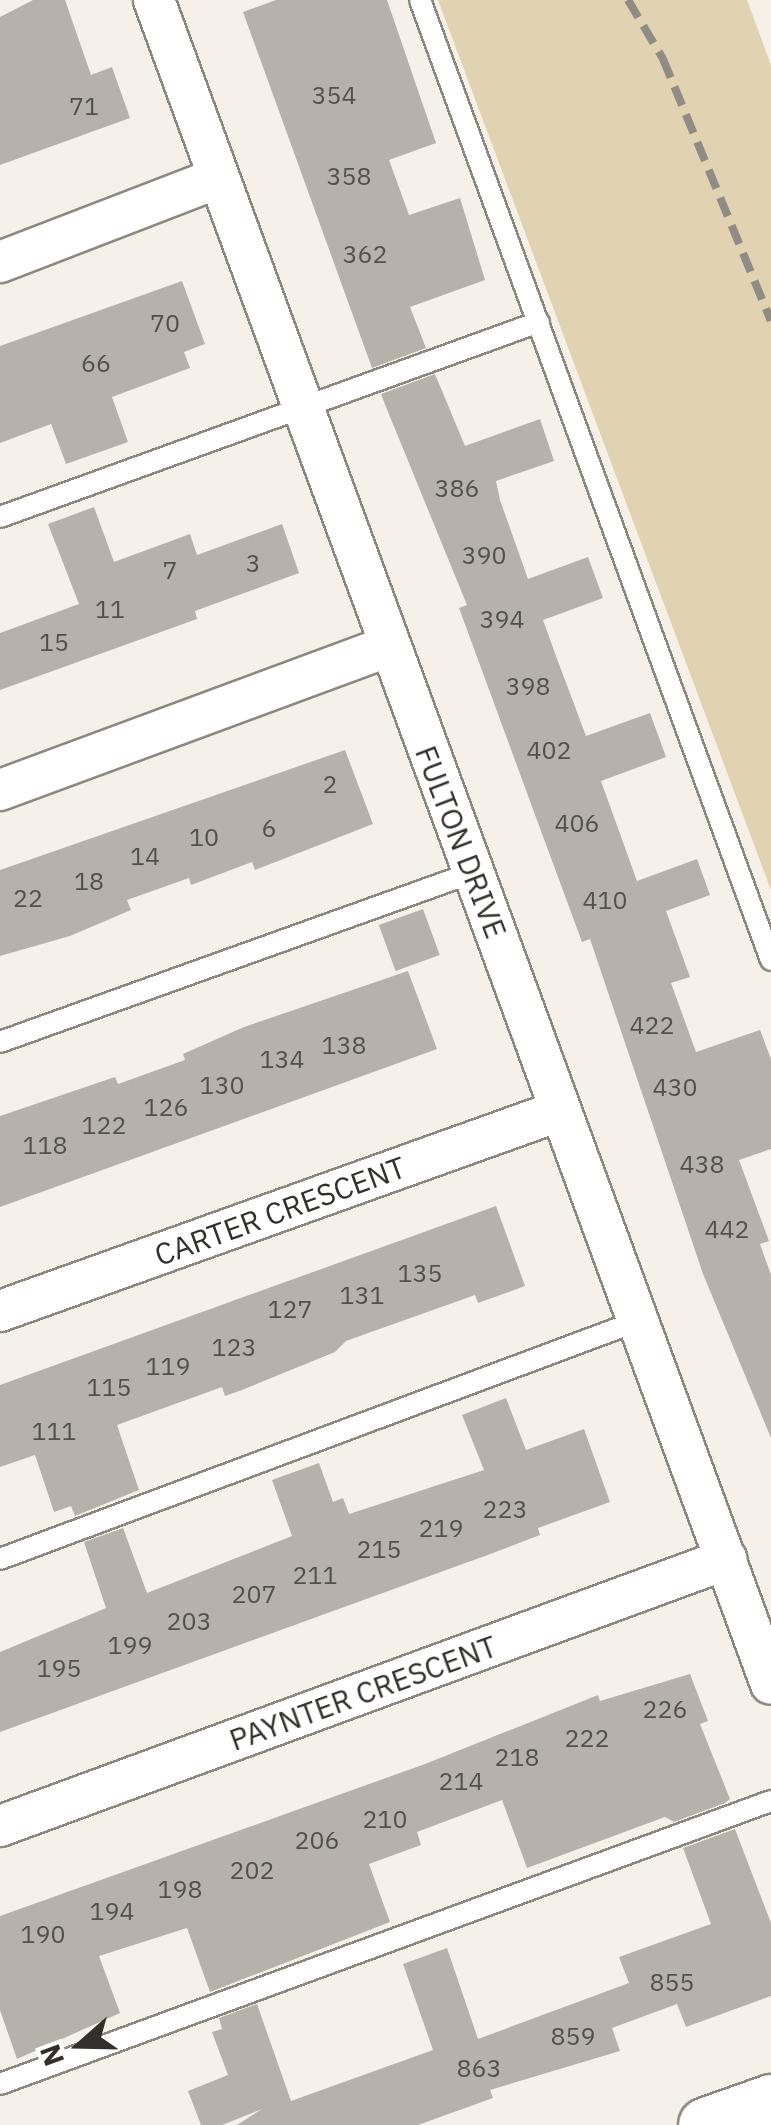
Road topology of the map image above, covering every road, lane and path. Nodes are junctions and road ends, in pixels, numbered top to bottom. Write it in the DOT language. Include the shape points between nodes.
graph roads {
  1 [pos="154,0"];
  2 [pos="420,0"];
  3 [pos="218,178"];
  4 [pos="0,262"];
  5 [pos="540,322"];
  6 [pos="300,409"];
  7 [pos="0,517"];
  8 [pos="386,647"];
  9 [pos="0,790"];
  10 [pos="474,872"];
  11 [pos="771,960"];
  12 [pos="0,1042"];
  13 [pos="559,1111"];
  14 [pos="0,1311"];
  15 [pos="635,1322"];
  16 [pos="0,1560"];
  17 [pos="726,1560"];
  18 [pos="771,1684"];
  19 [pos="771,1801"];
  20 [pos="0,1826"];
  21 [pos="0,2084"];
  22 [pos="771,2102"];
  23 [pos="706,2125"];
  1 -- 3 [label="street, FULTON DRIVE"];
  2 -- 5 [label="lane"];
  3 -- 4 [label="street"];
  3 -- 6 [label="street, FULTON DRIVE"];
  5 -- 6 [label="lane"];
  5 -- 11 [label="lane"];
  6 -- 7 [label="lane"];
  6 -- 8 [label="street, FULTON DRIVE"];
  8 -- 9 [label="street"];
  8 -- 10 [label="street, FULTON DRIVE"];
  10 -- 12 [label="lane"];
  10 -- 13 [label="street, FULTON DRIVE"];
  13 -- 14 [label="street, CARTER CRESCENT"];
  13 -- 15 [label="street, FULTON DRIVE"];
  15 -- 16 [label="lane"];
  15 -- 17 [label="street, FULTON DRIVE"];
  17 -- 18 [label="street, FULTON DRIVE"];
  17 -- 20 [label="street, PAYNTER CRESCENT"];
  19 -- 21 [label="lane"];
  22 -- 23 [label="street"];
}
